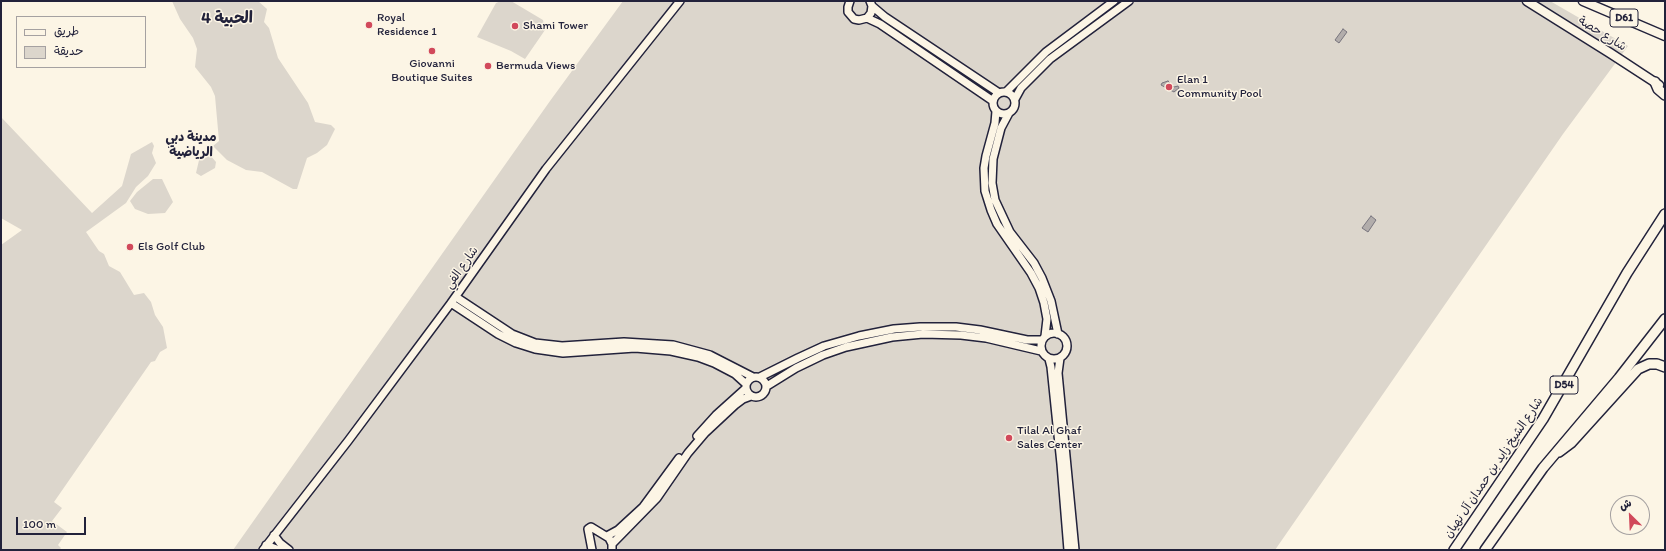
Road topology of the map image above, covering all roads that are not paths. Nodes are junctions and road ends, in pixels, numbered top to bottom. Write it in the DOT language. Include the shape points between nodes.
graph roads {
  1 [pos="680,1"];
  2 [pos="1114,1"];
  3 [pos="1129,1"];
  4 [pos="1135,1"];
  5 [pos="1527,1"];
  6 [pos="1583,1"];
  7 [pos="847,3"];
  8 [pos="871,3"];
  9 [pos="867,18"];
  10 [pos="1665,36"];
  11 [pos="1655,82"];
  12 [pos="1665,84"];
  13 [pos="1665,89"];
  14 [pos="1002,93"];
  15 [pos="1665,95"];
  16 [pos="1015,99"];
  17 [pos="993,101"];
  18 [pos="996,111"];
  19 [pos="1009,113"];
  20 [pos="1665,214"];
  21 [pos="456,297"];
  22 [pos="451,303"];
  23 [pos="1665,319"];
  24 [pos="1058,334"];
  25 [pos="1044,338"];
  26 [pos="1041,351"];
  27 [pos="1060,358"];
  28 [pos="1048,359"];
  29 [pos="1665,367"];
  30 [pos="757,377"];
  31 [pos="746,386"];
  32 [pos="766,386"];
  33 [pos="751,396"];
  34 [pos="1554,454"];
  35 [pos="274,535"];
  36 [pos="607,536"];
  37 [pos="612,547"];
  38 [pos="265,548"];
  39 [pos="591,549"];
  40 [pos="1486,549"];
  41 [pos="279,550"];
  42 [pos="289,550"];
  43 [pos="1068,550"];
  44 [pos="1075,550"];
  45 [pos="1454,550"];
  1 -- 21 [label="street, شارع الفي" via="546,169"];
  2 -- 14 [label="street" via="1046,52"];
  3 -- 4 [label="street"];
  3 -- 16 [label="street" via="1050,59 1021,88"];
  5 -- 11 [label="main road, شارع حصة"];
  6 -- 10 [label="main road, شارع حصة / D61"];
  7 -- 9 [label="street" via="848,12 854,19"];
  8 -- 9 [label="street" via="871,13"];
  8 -- 14 [label="street" via="885,17"];
  9 -- 17 [label="street" via="880,24"];
  11 -- 12 [label="main road"];
  11 -- 13 [label="main road, شارع حصة"];
  11 -- 15 [label="highway"];
  14 -- 16 [label="street"];
  14 -- 17 [label="street"];
  16 -- 19 [label="street" via="1015,106"];
  17 -- 18 [label="street"];
  18 -- 19 [label="street" via="1002,114"];
  18 -- 25 [label="street" via="984,168 987,196 997,224 1031,272 1039,288 1047,319"];
  19 -- 24 [label="street" via="1001,128 993,159 992,183 995,200 1010,232 1042,278 1051,301"];
  20 -- 45 [label="highway, شارع الشيخ زايد بن حمدان آل نهيان / D54" via="1627,273 1543,419"];
  21 -- 22 [label="street, شارع الفي"];
  21 -- 30 [label="street" via="512,334 535,343 562,346 613,342 673,345 710,354"];
  22 -- 31 [label="street" via="498,334 535,349 563,353 634,348 672,351 714,363 735,374"];
  22 -- 35 [label="street, شارع الفي"];
  23 -- 34 [label="highway"];
  24 -- 25 [label="street" via="1049,334"];
  24 -- 27 [label="street" via="1065,339 1067,346"];
  25 -- 26 [label="street" via="1040,344"];
  25 -- 30 [label="street" via="1027,340 956,327 894,329 824,346"];
  26 -- 28 [label="street"];
  26 -- 32 [label="street" via="970,336 933,334 892,337 823,355"];
  27 -- 28 [label="street"];
  27 -- 44 [label="street" via="1058,373"];
  28 -- 43 [label="street" via="1051,367"];
  29 -- 34 [label="highway" via="1649,364 1638,369 1571,443"];
  30 -- 31 [label="street" via="748,380"];
  30 -- 32 [label="street" via="764,380"];
  31 -- 33 [label="street"];
  31 -- 36 [label="street" via="698,435 643,506 618,530"];
  32 -- 33 [label="street" via="763,395 756,398"];
  33 -- 37 [label="street" via="743,399 705,434 688,453 657,498"];
  34 -- 40 [label="highway"];
  35 -- 38 [label="street, شارع الفي"];
  35 -- 42 [label="street"];
  36 -- 37 [label="street"];
  36 -- 39 [label="street" via="589,527"];
  38 -- 41 [label="street"];
}
